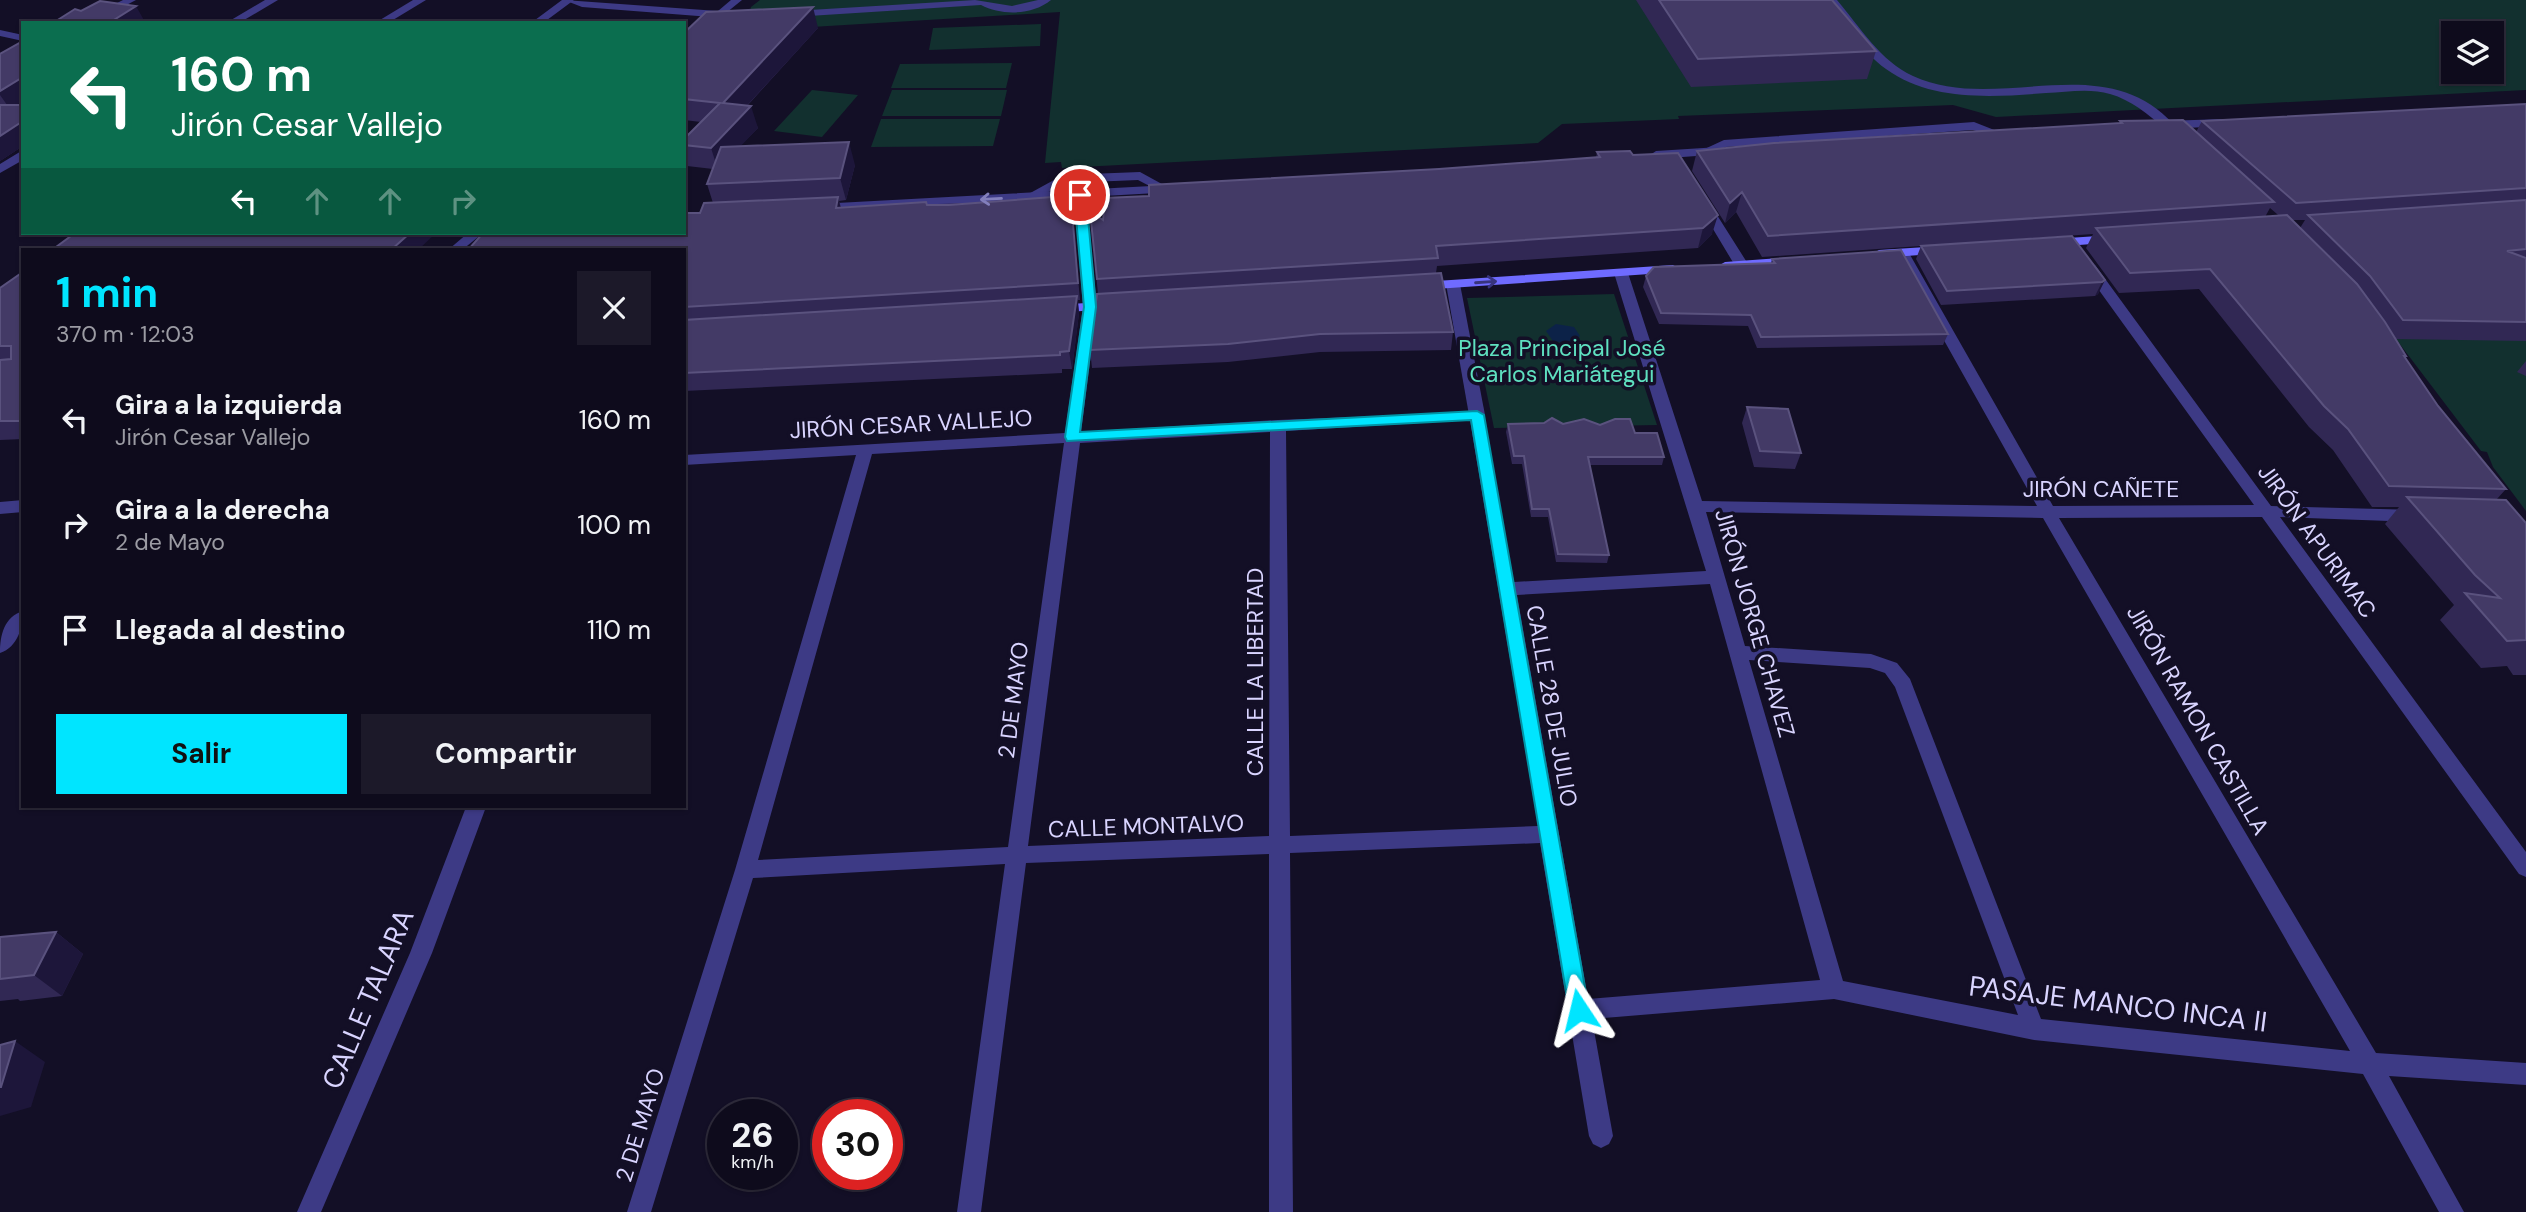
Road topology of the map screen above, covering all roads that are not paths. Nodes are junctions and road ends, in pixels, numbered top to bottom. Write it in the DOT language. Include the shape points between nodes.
graph roads {
  1 [pos="131,0"];
  2 [pos="273,0"];
  3 [pos="421,0"];
  4 [pos="569,0"];
  5 [pos="737,0"];
  6 [pos="1046,0"];
  7 [pos="1832,0"];
  8 [pos="981,1"];
  9 [pos="719,14"];
  10 [pos="777,15"];
  11 [pos="740,16"];
  12 [pos="87,21"];
  13 [pos="235,21"];
  14 [pos="384,21"];
  15 [pos="539,21"];
  16 [pos="0,33"];
  17 [pos="21,38"];
  18 [pos="686,42"];
  19 [pos="2237,122"];
  20 [pos="2168,125"];
  21 [pos="2154,126"];
  22 [pos="2015,134"];
  23 [pos="2178,135"];
  24 [pos="21,155"];
  25 [pos="1644,156"];
  26 [pos="0,169"];
  27 [pos="1693,187"];
  28 [pos="1080,195"];
  29 [pos="1029,197"];
  30 [pos="808,209"];
  31 [pos="473,235"];
  32 [pos="2127,238"];
  33 [pos="2071,242"];
  34 [pos="2032,244"];
  35 [pos="457,248"];
  36 [pos="1954,250"];
  37 [pos="1902,253"];
  38 [pos="1864,256"];
  39 [pos="1813,259"];
  40 [pos="1741,264"];
  41 [pos="1715,266"];
  42 [pos="1688,268"];
  43 [pos="1621,273"];
  44 [pos="1453,284"];
  45 [pos="1413,286"];
  46 [pos="1130,304"];
  47 [pos="1090,307"];
  48 [pos="1036,310"];
  49 [pos="1477,415"];
  50 [pos="1278,425"];
  51 [pos="1072,437"];
  52 [pos="866,449"];
  53 [pos="686,460"];
  54 [pos="21,506"];
  55 [pos="1696,506"];
  56 [pos="0,508"];
  57 [pos="2267,511"];
  58 [pos="2048,512"];
  59 [pos="2440,516"];
  60 [pos="1716,577"];
  61 [pos="1507,589"];
  62 [pos="21,620"];
  63 [pos="0,646"];
  64 [pos="1737,652"];
  65 [pos="476,808"];
  66 [pos="1549,834"];
  67 [pos="1280,846"];
  68 [pos="1017,855"];
  69 [pos="2526,868"];
  70 [pos="745,870"];
  71 [pos="1834,989"];
  72 [pos="1579,1010"];
  73 [pos="2034,1029"];
  74 [pos="2370,1064"];
  75 [pos="2526,1074"];
  76 [pos="1601,1136"];
  77 [pos="309,1212"];
  78 [pos="639,1212"];
  79 [pos="970,1212"];
  80 [pos="1281,1212"];
  81 [pos="2452,1212"];
  1 -- 12 [label="street"];
  2 -- 13 [label="street"];
  3 -- 14 [label="street"];
  4 -- 9 [label="street"];
  4 -- 15 [label="street"];
  5 -- 9 [label="street"];
  6 -- 8 [label="street" via="1013,9"];
  7 -- 20 [label="street" via="1884,61 1911,79 1965,91 2107,88 2141,102"];
  8 -- 10 [label="street"];
  9 -- 11 [label="street"];
  9 -- 18 [label="street"];
  16 -- 17 [label="street"];
  19 -- 20 [label="street"];
  20 -- 21 [label="street"];
  20 -- 23 [label="street"];
  22 -- 25 [label="street" via="1704,152 1675,159"];
  24 -- 26 [label="street"];
  27 -- 40 [label="street"];
  28 -- 29 [label="street"];
  28 -- 29 [label="street" via="1172,188 1140,176 1063,179 1047,181"];
  28 -- 47 [label="street, 2 DE MAYO"];
  29 -- 30 [label="street, one-way"];
  31 -- 35 [label="street"];
  32 -- 33 [label="main road"];
  33 -- 34 [label="main road"];
  33 -- 57 [label="street, JIRÓN APURIMAC"];
  36 -- 37 [label="main road"];
  37 -- 38 [label="main road"];
  37 -- 58 [label="street, JIRÓN RAMON CASTILLA"];
  39 -- 40 [label="main road"];
  40 -- 41 [label="main road"];
  42 -- 43 [label="main road"];
  44 -- 43 [label="main road, one-way"];
  43 -- 55 [label="street, JIRÓN JORGE CHAVEZ"];
  44 -- 45 [label="main road"];
  44 -- 49 [label="street, CALLE 28 DE JULIO"];
  46 -- 47 [label="main road"];
  47 -- 48 [label="main road"];
  47 -- 51 [label="street, 2 DE MAYO"];
  49 -- 50 [label="street, JIRÓN CESAR VALLEJO"];
  49 -- 61 [label="street, CALLE 28 DE JULIO"];
  50 -- 51 [label="street, JIRÓN CESAR VALLEJO"];
  50 -- 67 [label="street, CALLE LA LIBERTAD"];
  51 -- 52 [label="street, JIRÓN CESAR VALLEJO"];
  51 -- 68 [label="street, 2 DE MAYO"];
  52 -- 53 [label="street, JIRÓN CESAR VALLEJO"];
  52 -- 70 [label="street, 2 DE MAYO"];
  54 -- 56 [label="street"];
  55 -- 58 [label="street, JIRÓN CAÑETE"];
  55 -- 60 [label="street, JIRÓN JORGE CHAVEZ"];
  57 -- 58 [label="street, JIRÓN CAÑETE"];
  57 -- 59 [label="street, JIRÓN CAÑETE"];
  57 -- 69 [label="street, JIRÓN APURIMAC"];
  58 -- 74 [label="street, JIRÓN RAMON CASTILLA"];
  60 -- 61 [label="street"];
  60 -- 64 [label="street, JIRÓN JORGE CHAVEZ"];
  61 -- 66 [label="street, CALLE 28 DE JULIO"];
  62 -- 63 [label="street"];
  64 -- 71 [label="street, JIRÓN JORGE CHAVEZ"];
  64 -- 73 [label="street" via="1871,661 1891,668 1903,684"];
  65 -- 77 [label="street, CALLE TALARA" via="421,953"];
  66 -- 67 [label="street, CALLE MONTALVO"];
  66 -- 72 [label="street, CALLE 28 DE JULIO"];
  67 -- 68 [label="street, CALLE MONTALVO"];
  67 -- 80 [label="street, CALLE LA LIBERTAD"];
  68 -- 70 [label="street, CALLE MONTALVO"];
  68 -- 79 [label="street, 2 DE MAYO"];
  70 -- 78 [label="street, 2 DE MAYO"];
  71 -- 72 [label="street, PASAJE MANCO INCA II"];
  71 -- 73 [label="street, PASAJE MANCO INCA II"];
  72 -- 76 [label="street, CALLE 28 DE JULIO"];
  73 -- 74 [label="street, PASAJE MANCO INCA II"];
  74 -- 75 [label="street, PASAJE MANCO INCA II"];
  74 -- 81 [label="street, JIRÓN RAMON CASTILLA"];
}
